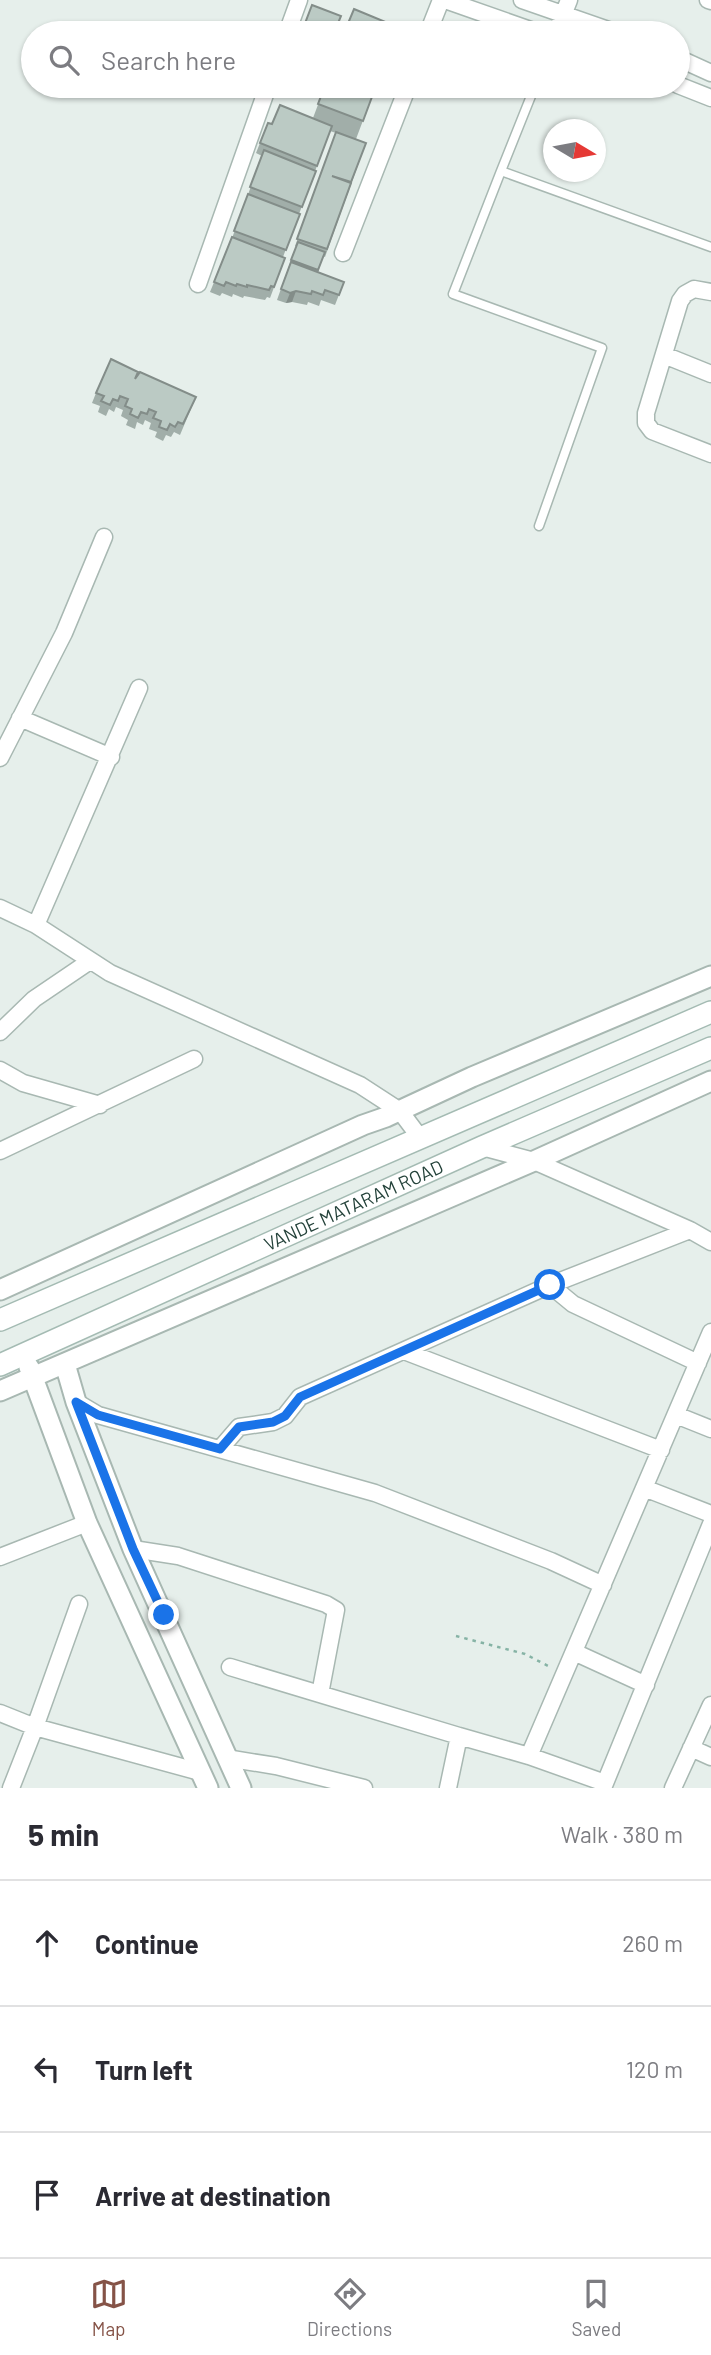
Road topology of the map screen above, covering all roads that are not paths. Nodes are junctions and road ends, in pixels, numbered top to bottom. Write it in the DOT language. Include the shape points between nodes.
graph roads {
  1 [pos="299,0"];
  2 [pos="443,0"];
  3 [pos="522,0"];
  4 [pos="545,4"];
  5 [pos="567,7"];
  6 [pos="291,21"];
  7 [pos="433,21"];
  8 [pos="504,21"];
  9 [pos="540,21"];
  10 [pos="594,21"];
  11 [pos="690,63"];
  12 [pos="711,73"];
  13 [pos="690,90"];
  14 [pos="264,98"];
  15 [pos="403,98"];
  16 [pos="530,98"];
  17 [pos="711,98"];
  18 [pos="501,171"];
  19 [pos="711,247"];
  20 [pos="343,253"];
  21 [pos="198,284"];
  22 [pos="711,292"];
  23 [pos="664,355"];
  24 [pos="711,374"];
  25 [pos="711,454"];
  26 [pos="539,526"];
  27 [pos="104,537"];
  28 [pos="139,688"];
  29 [pos="20,718"];
  30 [pos="4,738"];
  31 [pos="111,757"];
  32 [pos="0,758"];
  33 [pos="0,908"];
  34 [pos="36,925"];
  35 [pos="89,961"];
  36 [pos="711,976"];
  37 [pos="711,1012"];
  38 [pos="4,1023"];
  39 [pos="711,1048"];
  40 [pos="194,1059"];
  41 [pos="0,1070"];
  42 [pos="711,1081"];
  43 [pos="100,1105"];
  44 [pos="400,1111"];
  45 [pos="421,1139"];
  46 [pos="482,1147"];
  47 [pos="0,1151"];
  48 [pos="534,1161"];
  49 [pos="690,1230"];
  50 [pos="711,1242"];
  51 [pos="550,1285"];
  52 [pos="0,1290"];
  53 [pos="0,1320"];
  54 [pos="709,1340"];
  55 [pos="404,1351"];
  56 [pos="24,1355"];
  57 [pos="698,1363"];
  58 [pos="65,1364"];
  59 [pos="0,1365"];
  60 [pos="33,1377"];
  61 [pos="0,1391"];
  62 [pos="76,1402"];
  63 [pos="676,1415"];
  64 [pos="711,1429"];
  65 [pos="220,1449"];
  66 [pos="661,1450"];
  67 [pos="644,1488"];
  68 [pos="711,1514"];
  69 [pos="87,1523"];
  70 [pos="711,1524"];
  71 [pos="133,1549"];
  72 [pos="0,1557"];
  73 [pos="603,1585"];
  74 [pos="79,1604"];
  75 [pos="574,1652"];
  76 [pos="230,1667"];
  77 [pos="646,1685"];
  78 [pos="320,1694"];
  79 [pos="711,1705"];
  80 [pos="0,1713"];
  81 [pos="35,1727"];
  82 [pos="459,1736"];
  83 [pos="691,1748"];
  84 [pos="529,1756"];
  85 [pos="711,1757"];
  86 [pos="226,1758"];
  87 [pos="204,1780"];
  88 [pos="604,1785"];
  89 [pos="11,1788"];
  90 [pos="241,1788"];
  91 [pos="364,1788"];
  92 [pos="448,1788"];
  93 [pos="673,1788"];
  1 -- 6 [label="street"];
  2 -- 7 [label="street"];
  2 -- 8 [label="street"];
  3 -- 4 [label="street"];
  4 -- 5 [label="street"];
  4 -- 9 [label="street"];
  5 -- 10 [label="street"];
  11 -- 12 [label="street"];
  13 -- 17 [label="street"];
  14 -- 21 [label="street"];
  15 -- 20 [label="street"];
  16 -- 18 [label="lane"];
  18 -- 19 [label="lane"];
  18 -- 26 [label="lane" via="453,294 601,348"];
  22 -- 23 [label="street" via="694,289 685,294"];
  23 -- 24 [label="street"];
  23 -- 25 [label="street" via="646,423 661,436"];
  27 -- 29 [label="street" via="64,633"];
  28 -- 31 [label="street"];
  29 -- 30 [label="street"];
  29 -- 31 [label="street"];
  30 -- 32 [label="street"];
  31 -- 34 [label="street"];
  33 -- 34 [label="street"];
  34 -- 35 [label="street"];
  35 -- 38 [label="street"];
  35 -- 44 [label="street" via="360,1085"];
  36 -- 44 [label="street"];
  37 -- 45 [label="main road, VANDE MATARAM ROAD"];
  39 -- 46 [label="main road, VANDE MATARAM ROAD"];
  40 -- 43 [label="street"];
  41 -- 43 [label="street" via="23,1083"];
  42 -- 48 [label="street"];
  43 -- 47 [label="street"];
  44 -- 45 [label="street"];
  44 -- 52 [label="street"];
  45 -- 53 [label="main road, VANDE MATARAM ROAD"];
  46 -- 48 [label="street"];
  46 -- 56 [label="main road, VANDE MATARAM ROAD"];
  48 -- 49 [label="street"];
  48 -- 58 [label="street"];
  49 -- 50 [label="street"];
  49 -- 51 [label="street"];
  51 -- 55 [label="street"];
  51 -- 57 [label="street" via="573,1304"];
  54 -- 57 [label="street"];
  55 -- 65 [label="street" via="300,1397 285,1416 273,1422 239,1427"];
  55 -- 66 [label="street"];
  56 -- 59 [label="main road, VANDE MATARAM ROAD"];
  56 -- 60 [label="street"];
  57 -- 63 [label="street"];
  58 -- 60 [label="street"];
  58 -- 62 [label="street"];
  60 -- 61 [label="street"];
  60 -- 69 [label="street"];
  62 -- 65 [label="street" via="98,1415"];
  62 -- 71 [label="street"];
  63 -- 64 [label="street"];
  63 -- 66 [label="street"];
  65 -- 73 [label="street" via="375,1493"];
  66 -- 67 [label="street"];
  67 -- 68 [label="street"];
  67 -- 73 [label="street"];
  69 -- 72 [label="street"];
  69 -- 87 [label="street"];
  70 -- 77 [label="street"];
  71 -- 78 [label="street" via="178,1556 336,1610"];
  71 -- 86 [label="street"];
  73 -- 75 [label="street"];
  74 -- 81 [label="street"];
  75 -- 77 [label="street"];
  75 -- 84 [label="street"];
  76 -- 78 [label="street"];
  77 -- 88 [label="street"];
  78 -- 82 [label="street"];
  79 -- 83 [label="street"];
  80 -- 81 [label="street"];
  81 -- 87 [label="street"];
  81 -- 89 [label="street"];
  82 -- 84 [label="street"];
  82 -- 92 [label="street"];
  83 -- 85 [label="street"];
  83 -- 93 [label="street"];
  84 -- 88 [label="street"];
  86 -- 90 [label="street"];
  86 -- 91 [label="street"];
}
